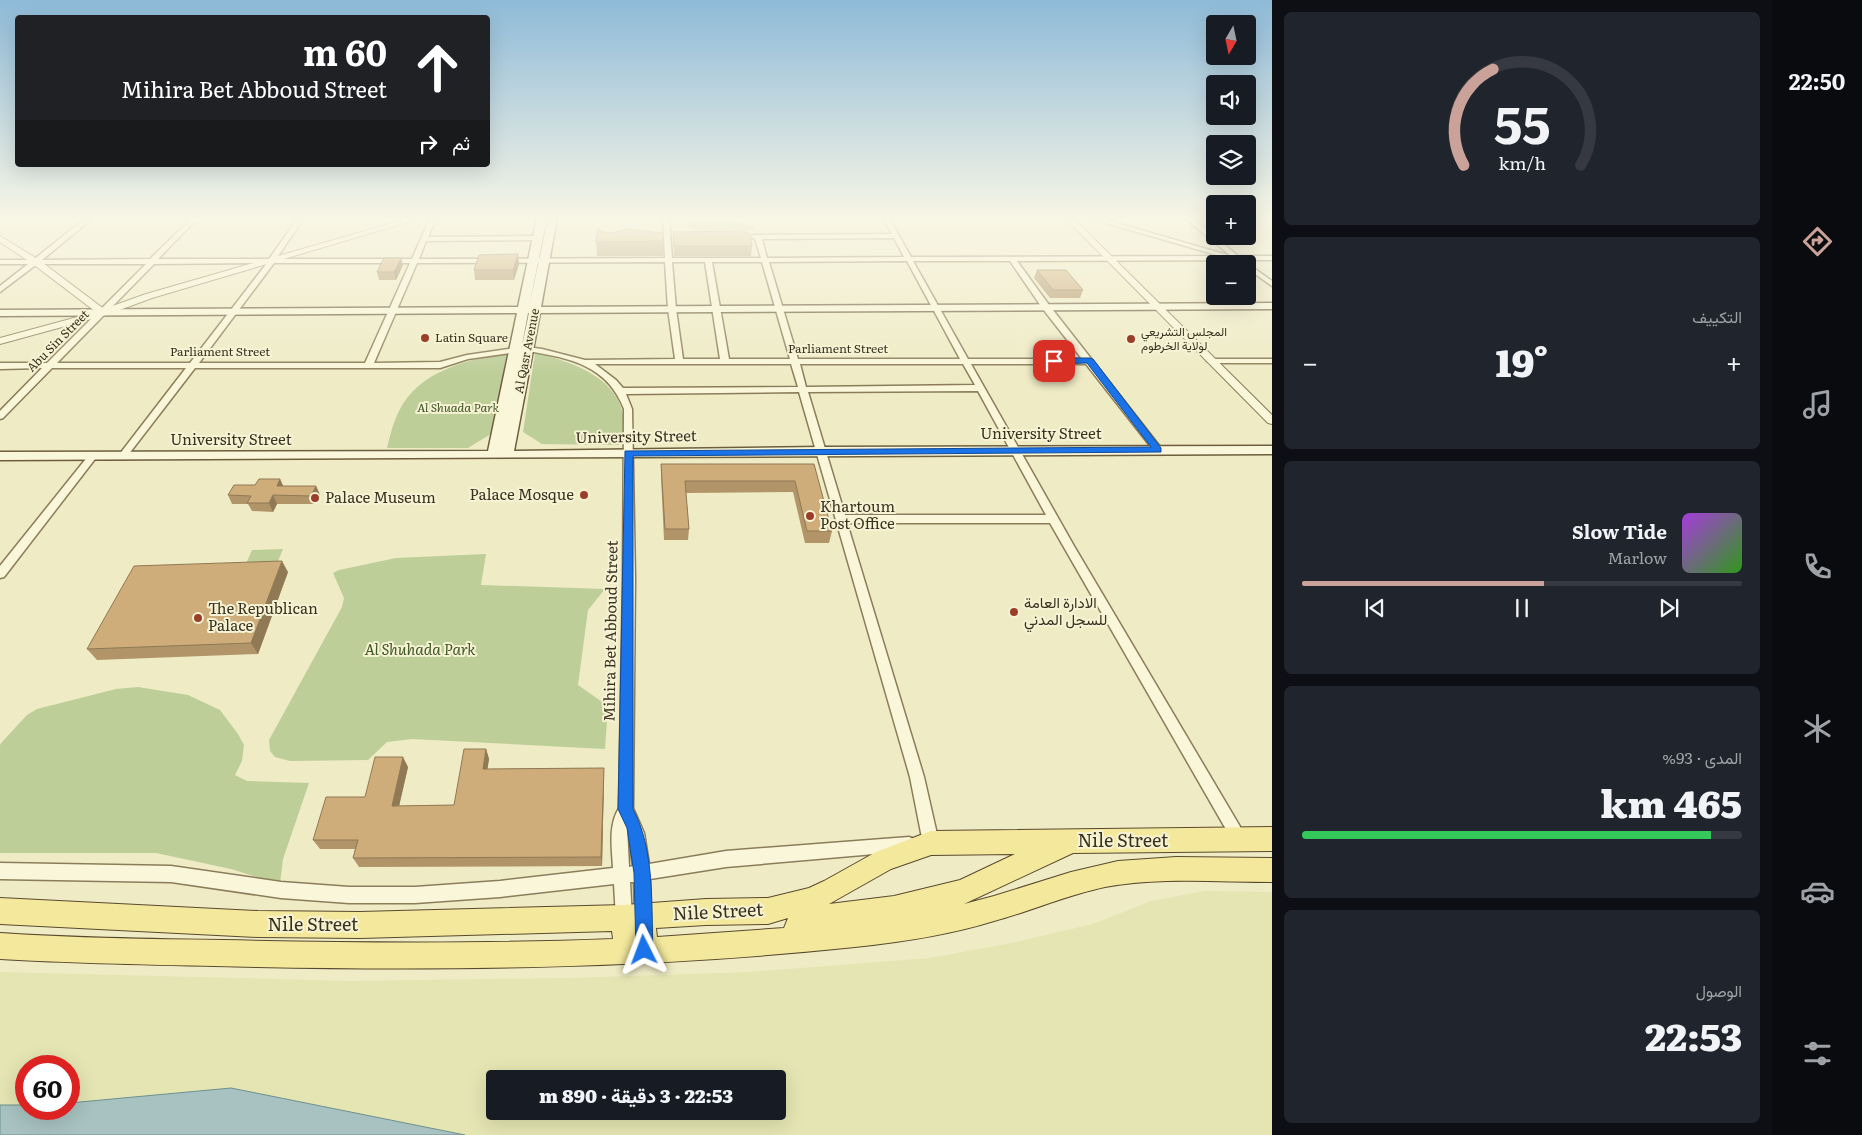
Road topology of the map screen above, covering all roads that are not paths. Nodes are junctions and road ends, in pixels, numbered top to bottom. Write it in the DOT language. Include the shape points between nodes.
graph roads {
  1 [pos="24,271"];
  2 [pos="48,271"];
  3 [pos="144,271"];
  4 [pos="236,271"];
  5 [pos="263,271"];
  6 [pos="410,271"];
  7 [pos="535,271"];
  8 [pos="537,271"];
  9 [pos="670,271"];
  10 [pos="710,271"];
  11 [pos="767,271"];
  12 [pos="915,271"];
  13 [pos="1021,271"];
  14 [pos="1125,271"];
  15 [pos="1256,272"];
  16 [pos="1272,284"];
  17 [pos="0,290"];
  18 [pos="1272,306"];
  19 [pos="935,307"];
  20 [pos="1046,307"];
  21 [pos="1162,307"];
  22 [pos="780,308"];
  23 [pos="672,309"];
  24 [pos="716,309"];
  25 [pos="392,310"];
  26 [pos="522,310"];
  27 [pos="534,310"];
  28 [pos="233,311"];
  29 [pos="0,313"];
  30 [pos="102,313"];
  31 [pos="0,341"];
  32 [pos="521,350"];
  33 [pos="1211,360"];
  34 [pos="1090,361"];
  35 [pos="1222,361"];
  36 [pos="1272,361"];
  37 [pos="586,362"];
  38 [pos="679,362"];
  39 [pos="725,362"];
  40 [pos="795,362"];
  41 [pos="966,362"];
  42 [pos="193,364"];
  43 [pos="369,364"];
  44 [pos="0,366"];
  45 [pos="49,366"];
  46 [pos="980,388"];
  47 [pos="804,389"];
  48 [pos="620,391"];
  49 [pos="1272,411"];
  50 [pos="0,416"];
  51 [pos="1272,421"];
  52 [pos="1014,450"];
  53 [pos="1158,450"];
  54 [pos="1272,450"];
  55 [pos="821,451"];
  56 [pos="628,453"];
  57 [pos="500,455"];
  58 [pos="0,456"];
  59 [pos="122,456"];
  60 [pos="92,457"];
  61 [pos="1053,518"];
  62 [pos="842,519"];
  63 [pos="0,574"];
  64 [pos="626,809"];
  65 [pos="1272,839"];
  66 [pos="1240,840"];
  67 [pos="1075,841"];
  68 [pos="931,843"];
  69 [pos="1272,870"];
  70 [pos="0,871"];
  71 [pos="642,873"];
  72 [pos="621,875"];
  73 [pos="0,911"];
  74 [pos="633,917"];
  75 [pos="795,941"];
  76 [pos="0,946"];
  77 [pos="636,951"];
  1 -- 17 [label="street"];
  2 -- 30 [label="street"];
  3 -- 30 [label="street, Abu Sin Street"];
  4 -- 30 [label="street"];
  5 -- 28 [label="street"];
  6 -- 25 [label="street"];
  7 -- 26 [label="main road, Al Qasr Avenue"];
  8 -- 27 [label="main road, Al Qasr Avenue"];
  9 -- 23 [label="street"];
  10 -- 24 [label="street"];
  11 -- 22 [label="street"];
  12 -- 19 [label="street"];
  13 -- 20 [label="street"];
  14 -- 21 [label="street"];
  15 -- 16 [label="street"];
  18 -- 21 [label="main road"];
  19 -- 20 [label="main road"];
  19 -- 22 [label="main road"];
  19 -- 41 [label="street"];
  20 -- 21 [label="main road"];
  20 -- 34 [label="street"];
  21 -- 33 [label="street"];
  21 -- 35 [label="street"];
  22 -- 24 [label="main road"];
  22 -- 40 [label="street"];
  23 -- 24 [label="main road"];
  23 -- 27 [label="main road"];
  23 -- 38 [label="street"];
  24 -- 39 [label="street"];
  25 -- 26 [label="main road"];
  25 -- 28 [label="main road"];
  25 -- 43 [label="street"];
  26 -- 27 [label="main road"];
  26 -- 32 [label="main road, Al Qasr Avenue"];
  27 -- 32 [label="main road, Al Qasr Avenue"];
  28 -- 30 [label="main road"];
  28 -- 42 [label="street"];
  29 -- 30 [label="main road"];
  30 -- 31 [label="street"];
  30 -- 45 [label="street, Abu Sin Street"];
  32 -- 37 [label="street, Parliament Street" via="554,353"];
  32 -- 43 [label="street, Parliament Street" via="467,357 440,365"];
  32 -- 57 [label="main road, Al Qasr Avenue"];
  33 -- 35 [label="street"];
  33 -- 51 [label="street"];
  34 -- 41 [label="street, Parliament Street"];
  34 -- 53 [label="street"];
  35 -- 36 [label="street"];
  35 -- 49 [label="street"];
  37 -- 38 [label="street, Parliament Street"];
  37 -- 48 [label="street" via="609,378"];
  38 -- 39 [label="street, Parliament Street"];
  39 -- 40 [label="street, Parliament Street"];
  40 -- 41 [label="street, Parliament Street"];
  40 -- 47 [label="street"];
  41 -- 46 [label="street"];
  42 -- 43 [label="street, Parliament Street"];
  42 -- 45 [label="street, Parliament Street"];
  42 -- 59 [label="street"];
  44 -- 45 [label="street, Parliament Street"];
  45 -- 50 [label="street, Abu Sin Street"];
  46 -- 47 [label="street"];
  46 -- 52 [label="street"];
  47 -- 48 [label="street"];
  47 -- 55 [label="street"];
  48 -- 56 [label="street, Mihira Bet Abboud Street" via="628,409"];
  52 -- 53 [label="main road, University Street"];
  52 -- 55 [label="main road, University Street"];
  52 -- 61 [label="street"];
  53 -- 54 [label="main road, University Street"];
  55 -- 56 [label="main road, University Street"];
  55 -- 62 [label="street"];
  56 -- 57 [label="main road, University Street"];
  56 -- 64 [label="street, Mihira Bet Abboud Street"];
  57 -- 59 [label="main road, University Street"];
  58 -- 60 [label="main road, University Street"];
  59 -- 60 [label="main road, University Street"];
  60 -- 63 [label="street"];
  61 -- 62 [label="street"];
  61 -- 66 [label="street"];
  62 -- 68 [label="street" via="917,777"];
  64 -- 71 [label="street" via="634,827"];
  64 -- 72 [label="street" via="619,830"];
  65 -- 66 [label="main road, Nile Street"];
  66 -- 67 [label="main road, Nile Street"];
  67 -- 68 [label="main road, Nile Street"];
  67 -- 75 [label="main road" via="964,892 894,909 804,920 794,932"];
  68 -- 71 [label="street" via="726,859"];
  68 -- 74 [label="main road, Nile Street" via="884,860 833,890 791,906 768,911"];
  69 -- 75 [label="main road, Nile Street" via="1116,873 941,922"];
  70 -- 72 [label="street" via="171,874 281,890 349,895 415,895"];
  71 -- 72 [label="street"];
  71 -- 74 [label="street"];
  72 -- 74 [label="street"];
  73 -- 74 [label="main road, Nile Street" via="360,925"];
  74 -- 77 [label="main road"];
  75 -- 77 [label="main road, Nile Street"];
  76 -- 77 [label="main road, Nile Street" via="354,956"];
}
